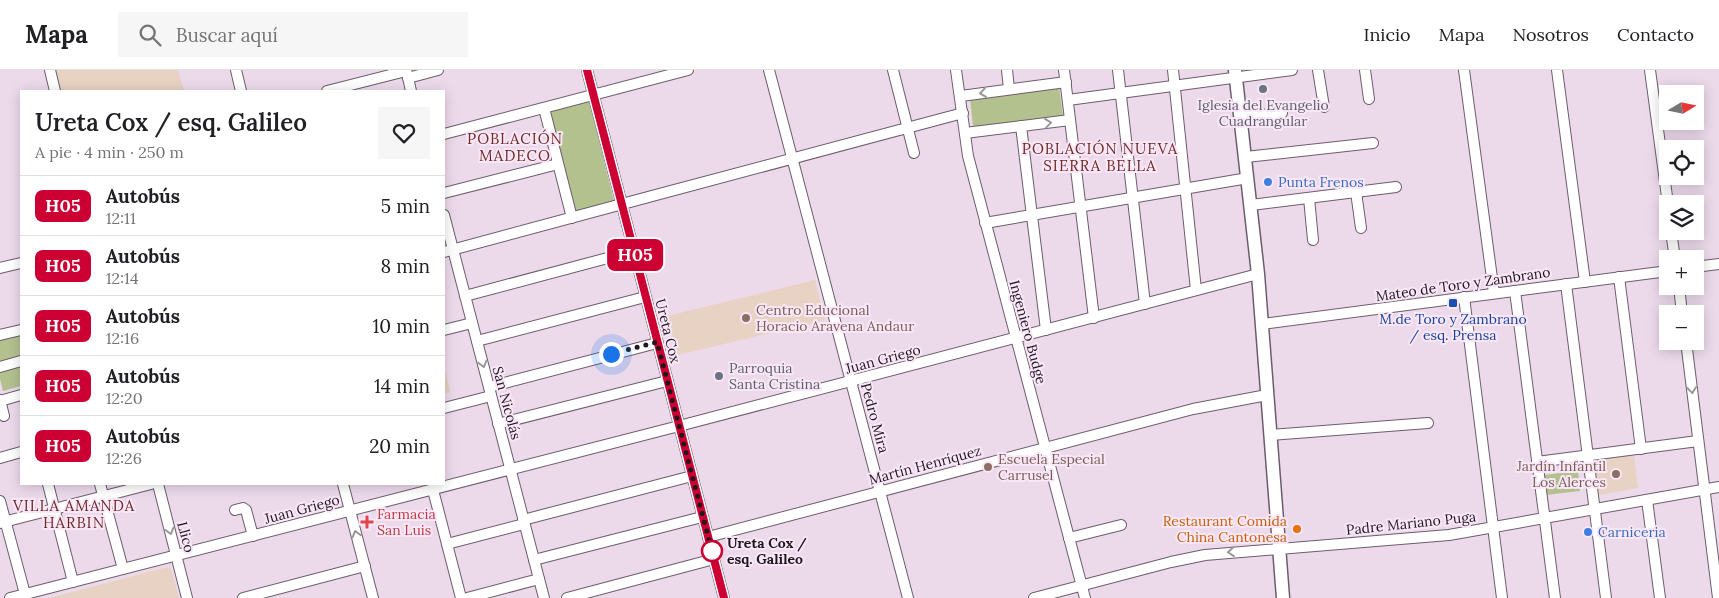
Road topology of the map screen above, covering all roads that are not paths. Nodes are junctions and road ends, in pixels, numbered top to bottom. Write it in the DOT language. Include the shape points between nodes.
graph roads {
  1 [pos="50,70"];
  2 [pos="236,70"];
  3 [pos="438,70"];
  4 [pos="587,70"];
  5 [pos="688,70"];
  6 [pos="769,70"];
  7 [pos="893,70"];
  8 [pos="956,70"];
  9 [pos="1007,70"];
  10 [pos="1064,70"];
  11 [pos="1118,70"];
  12 [pos="1173,70"];
  13 [pos="1292,70"];
  14 [pos="1318,70"];
  15 [pos="1365,70"];
  16 [pos="1464,70"];
  17 [pos="1558,70"];
  18 [pos="1650,70"];
  19 [pos="407,73"];
  20 [pos="1261,73"];
  21 [pos="1236,74"];
  22 [pos="1066,82"];
  23 [pos="1174,86"];
  24 [pos="1009,89"];
  25 [pos="55,90"];
  26 [pos="241,90"];
  27 [pos="331,90"];
  28 [pos="411,90"];
  29 [pos="1121,93"];
  30 [pos="594,95"];
  31 [pos="961,96"];
  32 [pos="1369,99"];
  33 [pos="1068,100"];
  34 [pos="1324,107"];
  35 [pos="544,108"];
  36 [pos="963,113"];
  37 [pos="1282,113"];
  38 [pos="1241,117"];
  39 [pos="1070,120"];
  40 [pos="1021,126"];
  41 [pos="907,128"];
  42 [pos="964,132"];
  43 [pos="445,134"];
  44 [pos="1373,144"];
  45 [pos="914,152"];
  46 [pos="792,157"];
  47 [pos="1246,157"];
  48 [pos="558,164"];
  49 [pos="1248,178"];
  50 [pos="1396,187"];
  51 [pos="1185,189"];
  52 [pos="1356,192"];
  53 [pos="445,193"];
  54 [pos="1667,195"];
  55 [pos="1133,198"];
  56 [pos="1309,198"];
  57 [pos="622,205"];
  58 [pos="1251,205"];
  59 [pos="1080,206"];
  60 [pos="1032,215"];
  61 [pos="572,218"];
  62 [pos="985,222"];
  63 [pos="445,224"];
  64 [pos="1361,228"];
  65 [pos="1314,240"];
  66 [pos="448,251"];
  67 [pos="634,251"];
  68 [pos="20,263"];
  69 [pos="1719,264"];
  70 [pos="1704,266"];
  71 [pos="0,268"];
  72 [pos="1659,272"];
  73 [pos="1258,274"];
  74 [pos="1619,277"];
  75 [pos="1585,282"];
  76 [pos="1566,284"];
  77 [pos="1196,290"];
  78 [pos="1515,291"];
  79 [pos="1494,294"];
  80 [pos="465,296"];
  81 [pos="645,297"];
  82 [pos="1464,298"];
  83 [pos="1145,304"];
  84 [pos="1094,318"];
  85 [pos="472,323"];
  86 [pos="1262,324"];
  87 [pos="20,330"];
  88 [pos="445,330"];
  89 [pos="1046,330"];
  90 [pos="0,335"];
  91 [pos="1016,338"];
  92 [pos="477,341"];
  93 [pos="657,342"];
  94 [pos="1687,350"];
  95 [pos="20,361"];
  96 [pos="0,367"];
  97 [pos="851,381"];
  98 [pos="667,383"];
  99 [pos="490,391"];
  100 [pos="20,395"];
  101 [pos="1267,395"];
  102 [pos="0,400"];
  103 [pos="445,408"];
  104 [pos="4,416"];
  105 [pos="1428,423"];
  106 [pos="678,426"];
  107 [pos="499,427"];
  108 [pos="1270,435"];
  109 [pos="1698,441"];
  110 [pos="1045,448"];
  111 [pos="1640,449"];
  112 [pos="20,452"];
  113 [pos="1588,456"];
  114 [pos="0,458"];
  115 [pos="1537,462"];
  116 [pos="510,470"];
  117 [pos="691,474"];
  118 [pos="48,485"];
  119 [pos="100,485"];
  120 [pos="147,485"];
  121 [pos="158,485"];
  122 [pos="343,485"];
  123 [pos="1719,487"];
  124 [pos="433,490"];
  125 [pos="1704,490"];
  126 [pos="880,492"];
  127 [pos="103,496"];
  128 [pos="1648,500"];
  129 [pos="0,501"];
  130 [pos="54,508"];
  131 [pos="1595,509"];
  132 [pos="235,510"];
  133 [pos="350,511"];
  134 [pos="702,517"];
  135 [pos="1544,518"];
  136 [pos="523,520"];
  137 [pos="3,522"];
  138 [pos="1121,525"];
  139 [pos="1493,527"];
  140 [pos="253,536"];
  141 [pos="708,537"];
  142 [pos="1069,538"];
  143 [pos="447,544"];
  144 [pos="1279,548"];
  145 [pos="176,556"];
  146 [pos="714,559"];
  147 [pos="534,560"];
  148 [pos="365,566"];
  149 [pos="123,569"];
  150 [pos="539,579"];
  151 [pos="73,582"];
  152 [pos="1082,585"];
  153 [pos="25,594"];
  154 [pos="10,598"];
  155 [pos="187,598"];
  156 [pos="243,598"];
  157 [pos="373,598"];
  158 [pos="461,598"];
  159 [pos="467,598"];
  160 [pos="544,598"];
  161 [pos="567,598"];
  162 [pos="724,598"];
  163 [pos="908,598"];
  164 [pos="1034,598"];
  165 [pos="1085,598"];
  166 [pos="1283,598"];
  167 [pos="1502,598"];
  168 [pos="1555,598"];
  169 [pos="1606,598"];
  170 [pos="1660,598"];
  171 [pos="1718,598"];
  1 -- 25 [label="street"];
  2 -- 26 [label="street"];
  3 -- 19 [label="street"];
  4 -- 30 [label="street, Ureta Cox"];
  5 -- 30 [label="street"];
  6 -- 46 [label="street, Pedro Mira"];
  7 -- 41 [label="street"];
  8 -- 31 [label="street, Ingeniero Budge"];
  9 -- 24 [label="street"];
  10 -- 22 [label="street"];
  11 -- 29 [label="street"];
  12 -- 23 [label="street"];
  13 -- 20 [label="street"];
  14 -- 34 [label="street"];
  15 -- 32 [label="street"];
  16 -- 79 [label="street"];
  17 -- 75 [label="street"];
  18 -- 54 [label="street"];
  19 -- 27 [label="street"];
  19 -- 28 [label="street"];
  20 -- 21 [label="street"];
  21 -- 23 [label="street"];
  21 -- 38 [label="main road"];
  22 -- 24 [label="street"];
  22 -- 33 [label="street"];
  23 -- 29 [label="street"];
  23 -- 51 [label="street"];
  24 -- 31 [label="street, one-way"];
  29 -- 33 [label="street"];
  29 -- 55 [label="street"];
  30 -- 35 [label="street"];
  30 -- 57 [label="street, Ureta Cox"];
  31 -- 36 [label="street, Ingeniero Budge"];
  33 -- 39 [label="street"];
  35 -- 43 [label="street"];
  35 -- 48 [label="street"];
  36 -- 41 [label="street"];
  36 -- 42 [label="street, Ingeniero Budge"];
  37 -- 38 [label="street"];
  38 -- 47 [label="main road"];
  40 -- 39 [label="street, one-way"];
  39 -- 59 [label="street"];
  40 -- 42 [label="street"];
  40 -- 60 [label="street"];
  41 -- 45 [label="street"];
  41 -- 46 [label="street"];
  42 -- 62 [label="street, Ingeniero Budge"];
  44 -- 47 [label="street"];
  46 -- 57 [label="street"];
  46 -- 97 [label="street, Pedro Mira"];
  47 -- 49 [label="main road"];
  48 -- 53 [label="street"];
  48 -- 61 [label="street"];
  49 -- 51 [label="street"];
  49 -- 58 [label="main road"];
  50 -- 52 [label="street"];
  51 -- 55 [label="street"];
  51 -- 77 [label="street"];
  52 -- 56 [label="street"];
  52 -- 64 [label="street"];
  55 -- 59 [label="street"];
  55 -- 83 [label="street"];
  56 -- 58 [label="street"];
  56 -- 65 [label="street"];
  57 -- 61 [label="street"];
  57 -- 67 [label="street, Ureta Cox"];
  58 -- 73 [label="main road"];
  59 -- 60 [label="street"];
  59 -- 84 [label="street"];
  60 -- 62 [label="street"];
  60 -- 89 [label="street"];
  61 -- 66 [label="street"];
  62 -- 91 [label="street, Ingeniero Budge"];
  63 -- 66 [label="street, San Nicolás"];
  66 -- 80 [label="street, San Nicolás"];
  67 -- 80 [label="street"];
  67 -- 81 [label="street, Ureta Cox"];
  68 -- 71 [label="street"];
  69 -- 70 [label="street"];
  72 -- 74 [label="street, Mateo de Toro y Zambrano"];
  73 -- 77 [label="street, Juan Griego"];
  73 -- 86 [label="main road"];
  74 -- 75 [label="street, Mateo de Toro y Zambrano"];
  74 -- 111 [label="street"];
  75 -- 76 [label="street, Mateo de Toro y Zambrano"];
  76 -- 78 [label="street, Mateo de Toro y Zambrano"];
  76 -- 113 [label="street"];
  77 -- 83 [label="street, Juan Griego"];
  78 -- 79 [label="street, Mateo de Toro y Zambrano"];
  78 -- 115 [label="street"];
  79 -- 82 [label="street, Mateo de Toro y Zambrano"];
  80 -- 85 [label="street, San Nicolás"];
  81 -- 92 [label="street"];
  81 -- 93 [label="street, Ureta Cox"];
  82 -- 86 [label="street, Mateo de Toro y Zambrano"];
  82 -- 139 [label="street"];
  83 -- 84 [label="street, Juan Griego"];
  84 -- 89 [label="street, Juan Griego"];
  85 -- 88 [label="street"];
  85 -- 92 [label="street, San Nicolás"];
  86 -- 101 [label="main road"];
  87 -- 90 [label="street"];
  89 -- 91 [label="street, Juan Griego"];
  91 -- 97 [label="street, Juan Griego"];
  91 -- 110 [label="street, Ingeniero Budge"];
  92 -- 99 [label="street, San Nicolás, one-way"];
  93 -- 98 [label="street, Ureta Cox"];
  93 -- 99 [label="street"];
  94 -- 109 [label="street, one-way"];
  95 -- 96 [label="street"];
  97 -- 106 [label="street, Juan Griego"];
  97 -- 126 [label="street, Pedro Mira"];
  98 -- 106 [label="street, Ureta Cox"];
  98 -- 107 [label="street"];
  99 -- 103 [label="street"];
  99 -- 107 [label="street, San Nicolás"];
  100 -- 102 [label="street"];
  101 -- 108 [label="main road"];
  101 -- 110 [label="street, Martín Henríquez" via="1213,404"];
  102 -- 104 [label="street"];
  105 -- 108 [label="street"];
  106 -- 116 [label="street, Juan Griego"];
  106 -- 117 [label="street, Ureta Cox"];
  107 -- 116 [label="street, San Nicolás"];
  108 -- 144 [label="main road"];
  109 -- 111 [label="street"];
  109 -- 125 [label="street"];
  110 -- 126 [label="street, Martín Henríquez"];
  110 -- 142 [label="street, Ingeniero Budge"];
  111 -- 113 [label="street"];
  112 -- 114 [label="street"];
  113 -- 115 [label="street"];
  113 -- 131 [label="street"];
  115 -- 135 [label="street"];
  116 -- 124 [label="street, Juan Griego"];
  116 -- 136 [label="street, San Nicolás"];
  117 -- 134 [label="street, Ureta Cox"];
  117 -- 136 [label="street"];
  118 -- 130 [label="street"];
  119 -- 127 [label="street"];
  120 -- 127 [label="street"];
  121 -- 145 [label="street, Llico, one-way"];
  122 -- 133 [label="street"];
  123 -- 125 [label="street, Padre Mariano Puga"];
  124 -- 133 [label="street, Juan Griego"];
  124 -- 143 [label="street"];
  125 -- 128 [label="street, Padre Mariano Puga"];
  125 -- 171 [label="street"];
  126 -- 141 [label="street, Martín Henríquez"];
  126 -- 163 [label="street, Pedro Mira"];
  127 -- 130 [label="street"];
  127 -- 149 [label="street"];
  128 -- 131 [label="street, Padre Mariano Puga"];
  128 -- 170 [label="street"];
  129 -- 137 [label="street"];
  130 -- 137 [label="street"];
  130 -- 151 [label="street"];
  131 -- 135 [label="street, Padre Mariano Puga"];
  131 -- 169 [label="street"];
  132 -- 140 [label="street, Juan Griego" via="246,510"];
  133 -- 140 [label="street, Juan Griego"];
  148 -- 133 [label="street, one-way"];
  134 -- 141 [label="street, Ureta Cox"];
  134 -- 147 [label="street"];
  135 -- 139 [label="street, Padre Mariano Puga"];
  135 -- 168 [label="street"];
  136 -- 143 [label="street"];
  136 -- 147 [label="street, San Nicolás"];
  137 -- 153 [label="street"];
  138 -- 142 [label="street"];
  139 -- 144 [label="street, Padre Mariano Puga" via="1438,536"];
  139 -- 167 [label="street"];
  140 -- 145 [label="street, Juan Griego"];
  141 -- 146 [label="street, Ureta Cox"];
  142 -- 152 [label="street, Ingeniero Budge"];
  143 -- 158 [label="street"];
  144 -- 152 [label="street, Padre Mariano Puga, one-way" via="1195,557"];
  144 -- 166 [label="main road"];
  145 -- 149 [label="street, Juan Griego"];
  145 -- 155 [label="street, Llico"];
  146 -- 161 [label="street"];
  146 -- 162 [label="street, Ureta Cox"];
  147 -- 150 [label="street, San Nicolás"];
  148 -- 156 [label="street"];
  148 -- 157 [label="street"];
  149 -- 151 [label="street, Juan Griego"];
  150 -- 159 [label="street"];
  150 -- 160 [label="street, San Nicolás"];
  151 -- 153 [label="street, Juan Griego"];
  152 -- 164 [label="street, Padre Mariano Puga"];
  152 -- 165 [label="street, Ingeniero Budge"];
  153 -- 154 [label="street, Juan Griego"];
}
